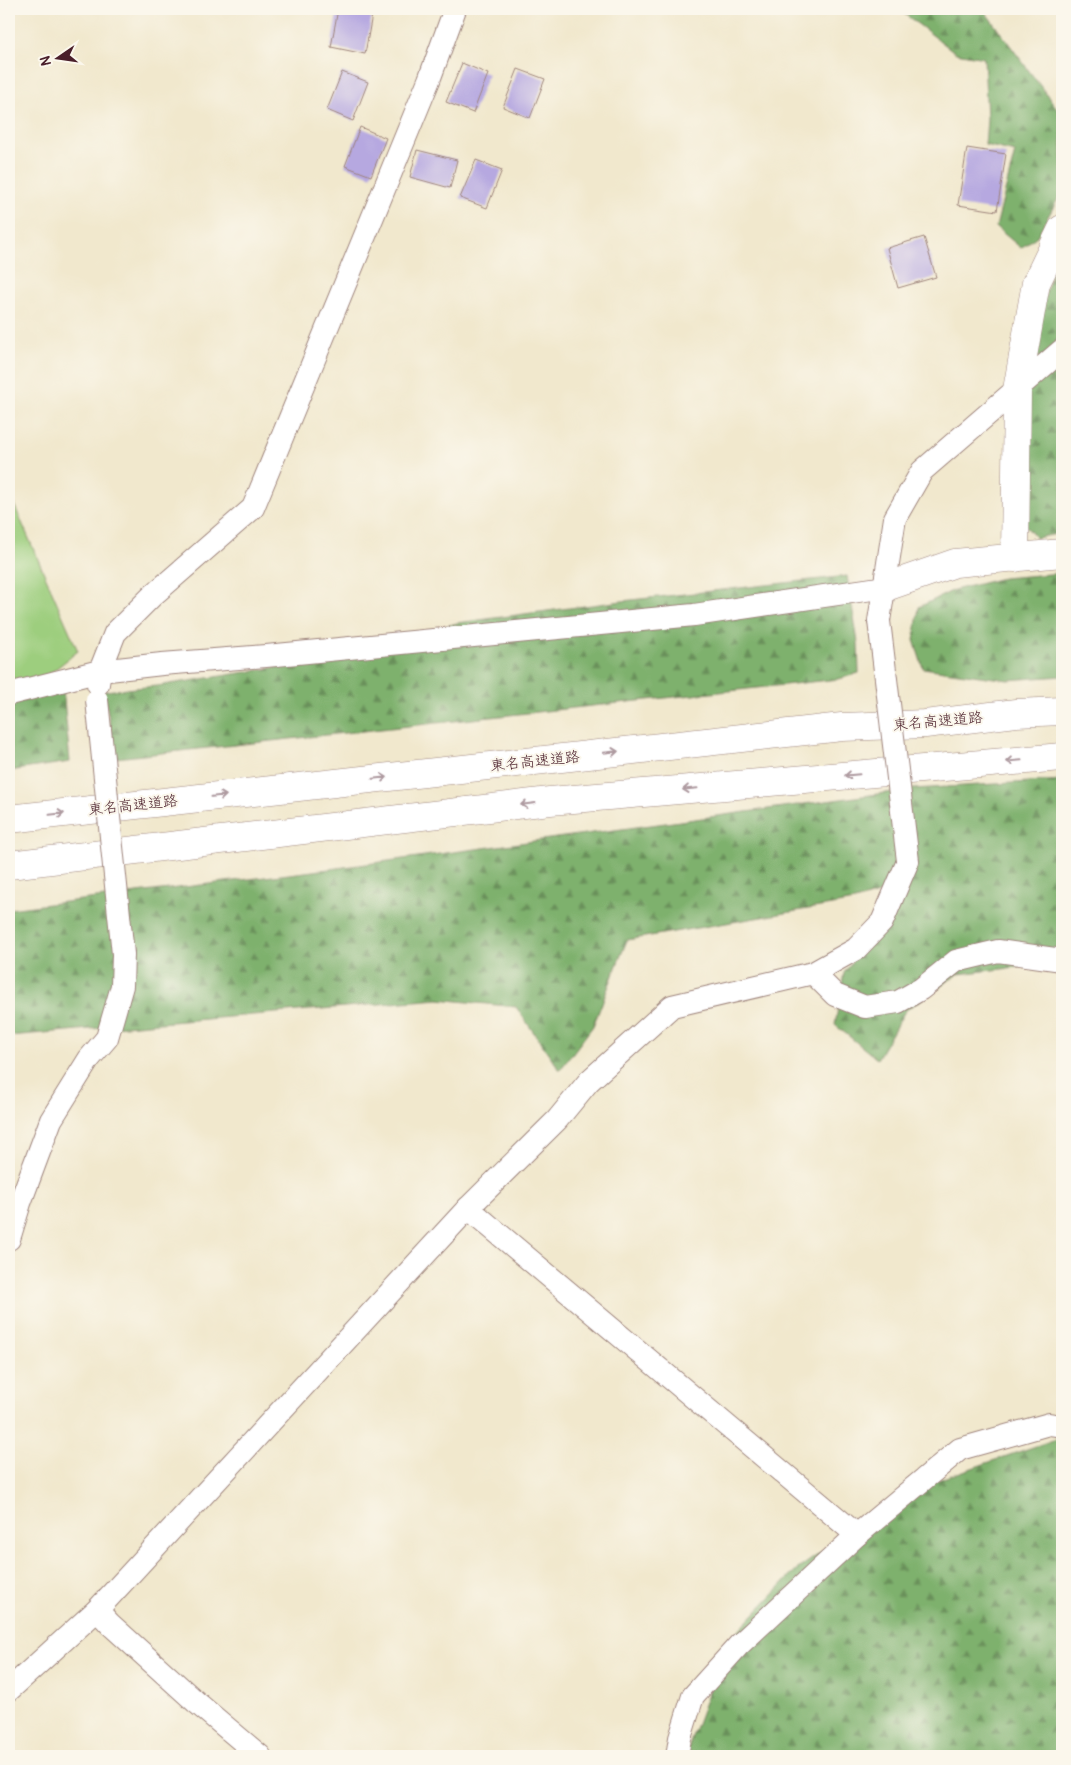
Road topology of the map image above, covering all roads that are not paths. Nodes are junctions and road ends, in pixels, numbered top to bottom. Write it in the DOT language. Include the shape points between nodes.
graph roads {
  1 [pos="454,9"];
  2 [pos="1062,229"];
  3 [pos="1062,350"];
  4 [pos="1017,390"];
  5 [pos="1062,553"];
  6 [pos="1015,558"];
  7 [pos="886,587"];
  8 [pos="100,672"];
  9 [pos="9,694"];
  10 [pos="1062,710"];
  11 [pos="1062,756"];
  12 [pos="9,819"];
  13 [pos="9,865"];
  14 [pos="1062,960"];
  15 [pos="812,973"];
  16 [pos="468,1208"];
  17 [pos="9,1239"];
  18 [pos="1062,1426"];
  19 [pos="857,1535"];
  20 [pos="98,1610"];
  21 [pos="9,1690"];
  22 [pos="260,1756"];
  23 [pos="677,1756"];
  1 -- 8 [label="street" via="429,80 253,508 152,596 115,633"];
  2 -- 4 [label="main road" via="1036,283"];
  3 -- 4 [label="street"];
  4 -- 6 [label="main road"];
  4 -- 7 [label="street" via="922,471 895,518"];
  5 -- 6 [label="main road"];
  6 -- 7 [label="main road" via="955,564"];
  7 -- 8 [label="street" via="694,615"];
  7 -- 15 [label="street, bridge" via="880,621 908,861 882,922 856,948"];
  8 -- 9 [label="street"];
  8 -- 17 [label="street, bridge" via="97,700 123,954 122,986 107,1038 51,1120"];
  12 -- 10 [label="main road, 東名高速道路, one-way" via="842,727 925,724"];
  11 -- 13 [label="main road, one-way" via="550,801"];
  14 -- 15 [label="street" via="998,951 956,961 921,989 898,1002 865,1007 835,994"];
  15 -- 16 [label="street" via="672,1006 589,1081 557,1120"];
  16 -- 19 [label="street"];
  16 -- 20 [label="street"];
  18 -- 19 [label="street" via="1049,1424 960,1449"];
  19 -- 23 [label="street" via="739,1645 694,1696"];
  20 -- 21 [label="street"];
  20 -- 22 [label="street" via="196,1702"];
}
